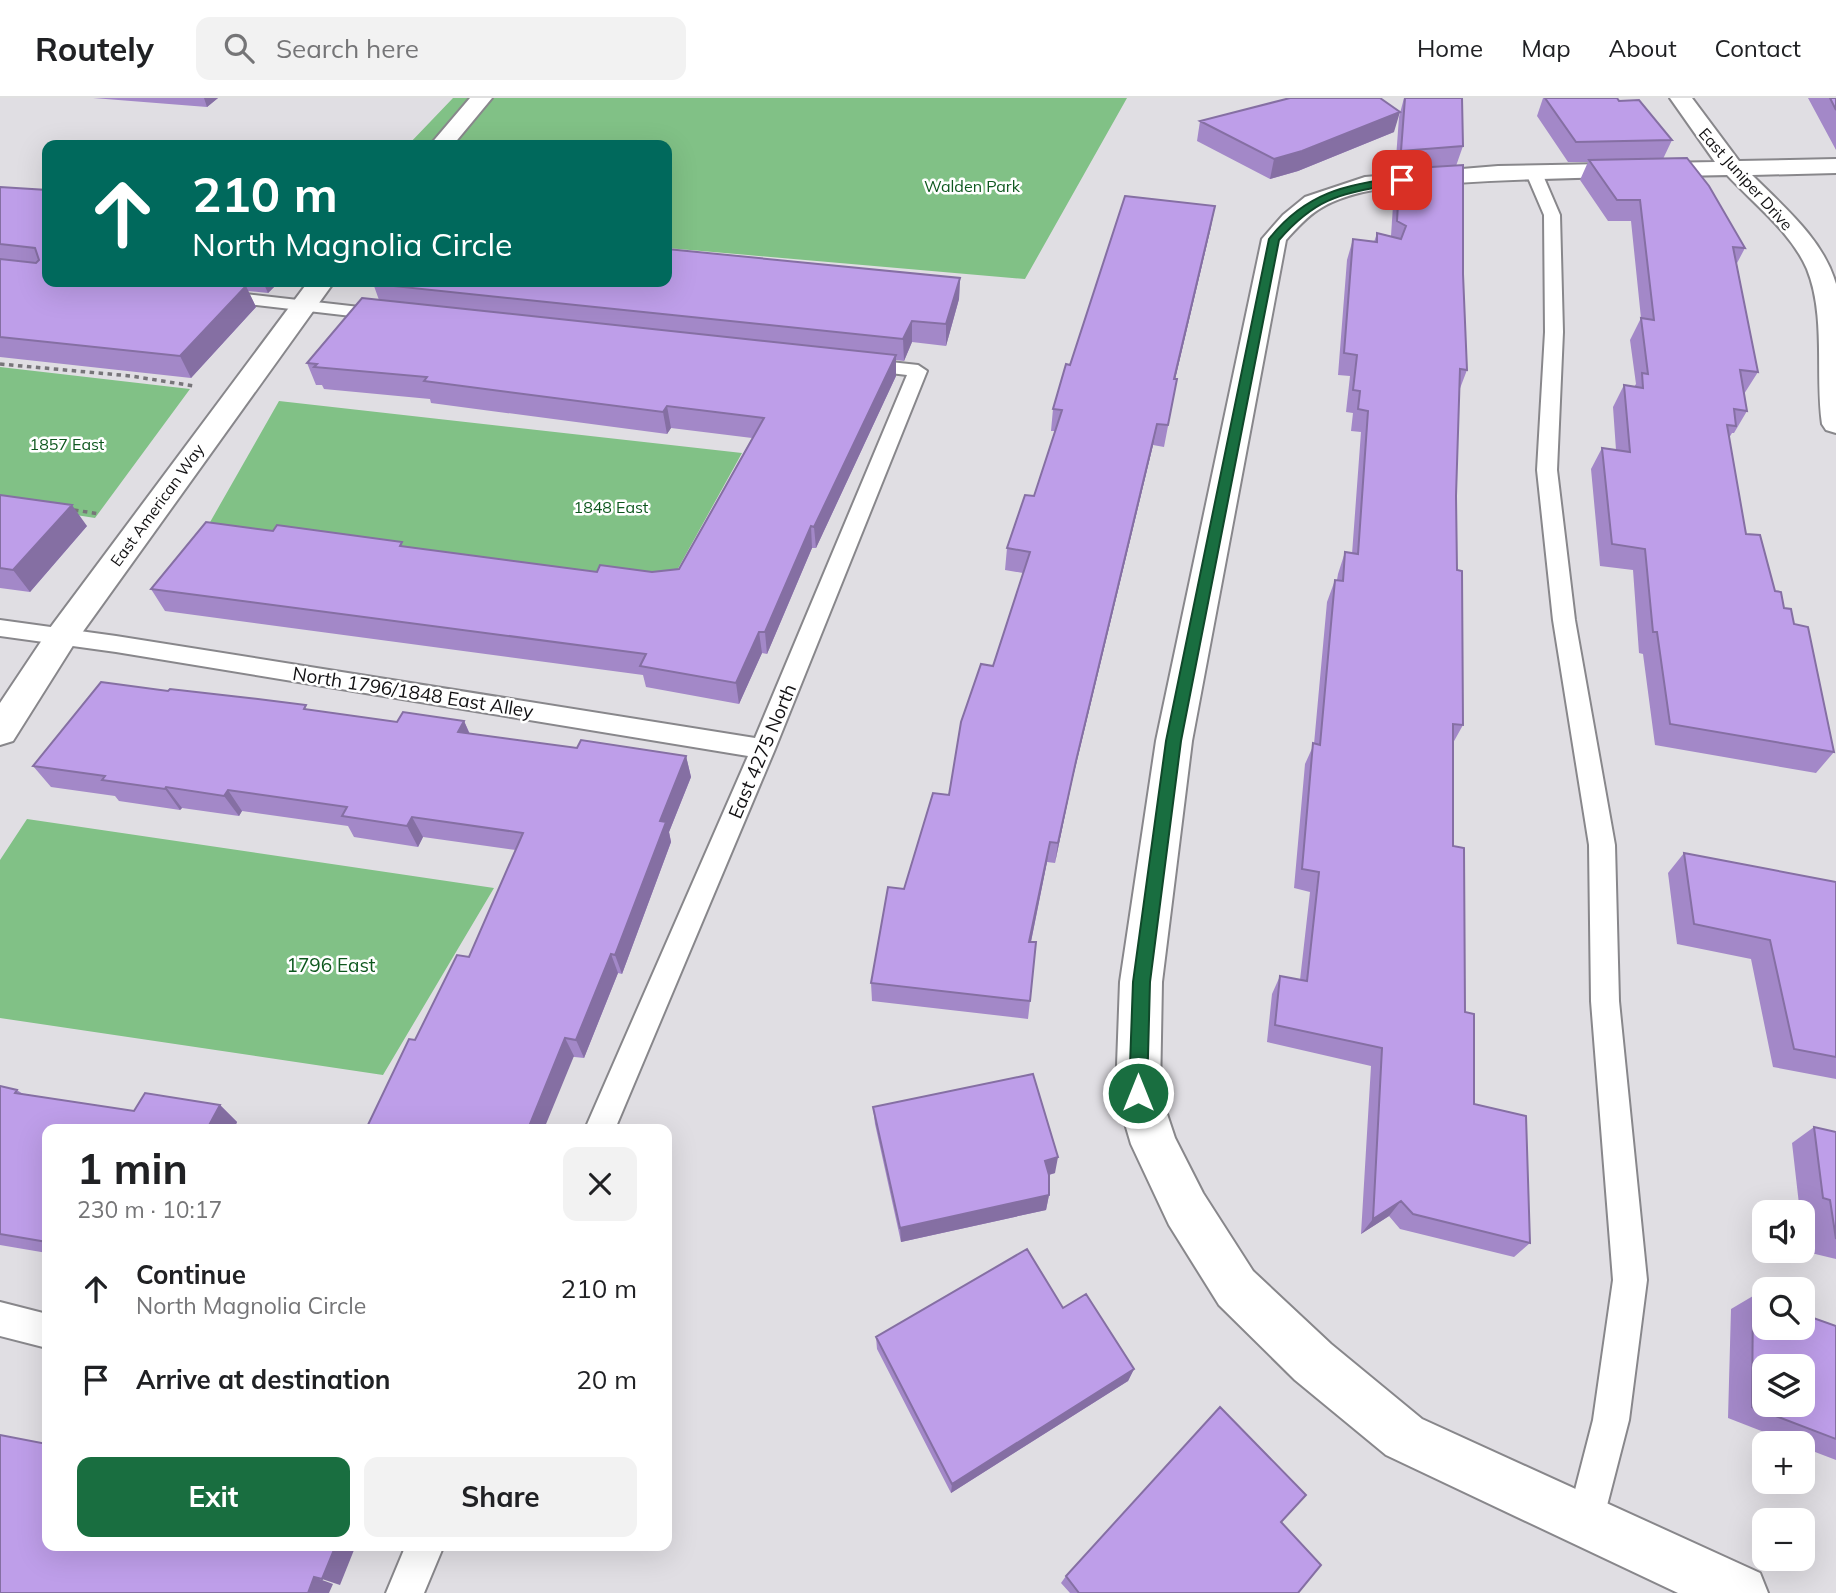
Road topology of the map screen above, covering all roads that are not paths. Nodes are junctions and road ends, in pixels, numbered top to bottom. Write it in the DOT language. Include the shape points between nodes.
graph roads {
  1 [pos="481,98"];
  2 [pos="1681,98"];
  3 [pos="445,140"];
  4 [pos="1836,166"];
  5 [pos="1732,167"];
  6 [pos="1534,173"];
  7 [pos="317,287"];
  8 [pos="198,294"];
  9 [pos="301,306"];
  10 [pos="399,317"];
  11 [pos="843,363"];
  12 [pos="1836,424"];
  13 [pos="0,628"];
  14 [pos="62,635"];
  15 [pos="0,732"];
  16 [pos="763,749"];
  17 [pos="602,1124"];
  18 [pos="0,1319"];
  19 [pos="42,1330"];
  20 [pos="1585,1521"];
  21 [pos="422,1551"];
  22 [pos="405,1593"];
  23 [pos="1740,1593"];
  1 -- 3 [label="street"];
  2 -- 5 [label="street, East Juniper Drive"];
  4 -- 5 [label="street"];
  5 -- 6 [label="street"];
  5 -- 12 [label="street, East Juniper Drive" via="1790,227 1820,271 1832,318"];
  6 -- 20 [label="lane" via="1552,215 1554,332 1547,470 1564,620 1602,845 1605,1002 1630,1280 1611,1420"];
  6 -- 20 [label="street" via="1365,184 1313,202 1274,239 1174,741 1142,982 1138,1093 1154,1144 1186,1209 1236,1288 1313,1362 1405,1437"];
  7 -- 9 [label="street, East American Way"];
  8 -- 9 [label="lane"];
  9 -- 10 [label="lane"];
  9 -- 14 [label="street, East American Way"];
  11 -- 16 [label="lane, East 4275 North" via="918,371"];
  13 -- 14 [label="lane, North 1796/1848 East Alley"];
  14 -- 15 [label="street, East American Way"];
  14 -- 16 [label="lane, North 1796/1848 East Alley"];
  16 -- 17 [label="lane, East 4275 North"];
  18 -- 19 [label="lane"];
  20 -- 23 [label="street"];
  21 -- 22 [label="lane"];
}
